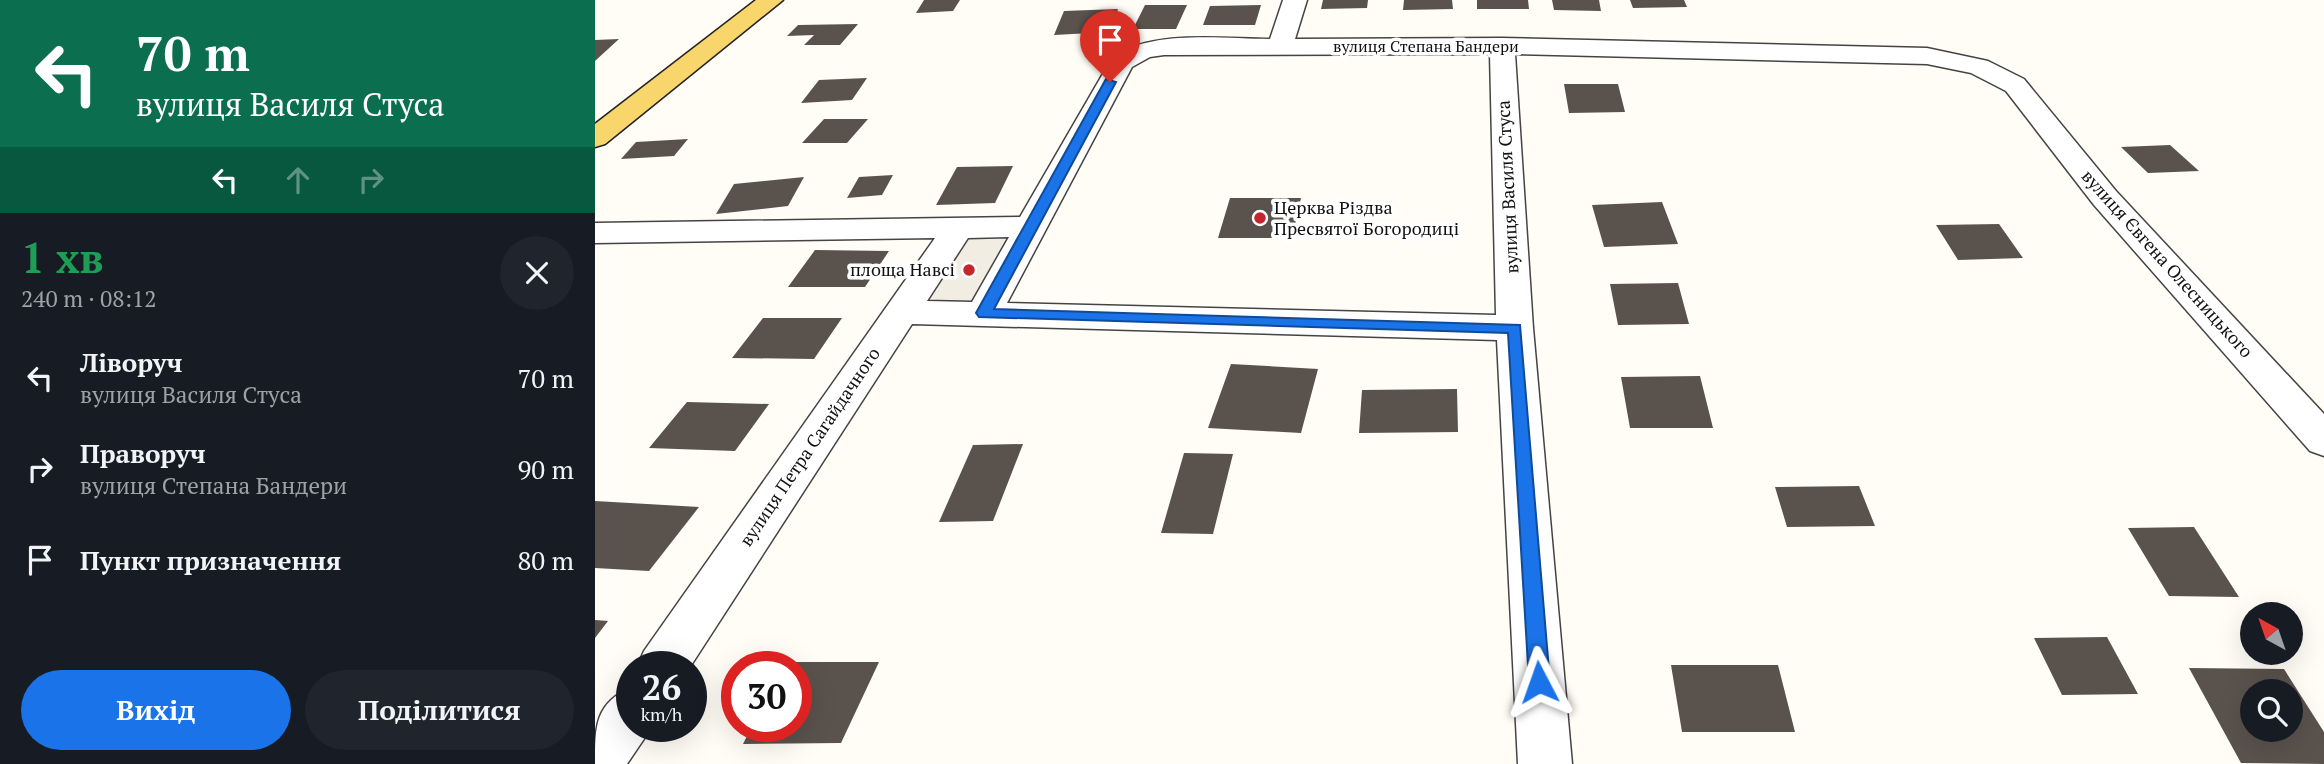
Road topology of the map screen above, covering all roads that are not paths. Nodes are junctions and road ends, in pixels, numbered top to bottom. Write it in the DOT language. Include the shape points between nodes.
graph roads {
  1 [pos="771,0"];
  2 [pos="1294,0"];
  3 [pos="1281,45"];
  4 [pos="1502,46"];
  5 [pos="2015,85"];
  6 [pos="595,138"];
  7 [pos="959,227"];
  8 [pos="1032,227"];
  9 [pos="595,233"];
  10 [pos="903,312"];
  11 [pos="984,313"];
  12 [pos="1515,328"];
  13 [pos="2324,440"];
  14 [pos="673,651"];
  15 [pos="616,735"];
  16 [pos="596,764"];
  17 [pos="1545,764"];
  1 -- 6 [label="main road"];
  2 -- 3 [label="street"];
  3 -- 4 [label="street, вулиця Степана Бандери"];
  3 -- 8 [label="street, вулиця Степана Бандери" via="1164,47 1131,55 1121,63"];
  4 -- 5 [label="street, вулиця Степана Бандери" via="1927,56 1979,67"];
  4 -- 12 [label="street, вулиця Василя Стуса"];
  5 -- 13 [label="street, вулиця Євгена Олесницького" via="2105,198"];
  7 -- 8 [label="street"];
  7 -- 9 [label="street"];
  7 -- 10 [label="street, вулиця Петра Сагайдачного"];
  8 -- 11 [label="street, вулиця Степана Бандери"];
  10 -- 11 [label="street"];
  10 -- 14 [label="street, вулиця Петра Сагайдачного"];
  11 -- 12 [label="street"];
  12 -- 17 [label="street, вулиця Василя Стуса"];
  15 -- 16 [label="street"];
}
